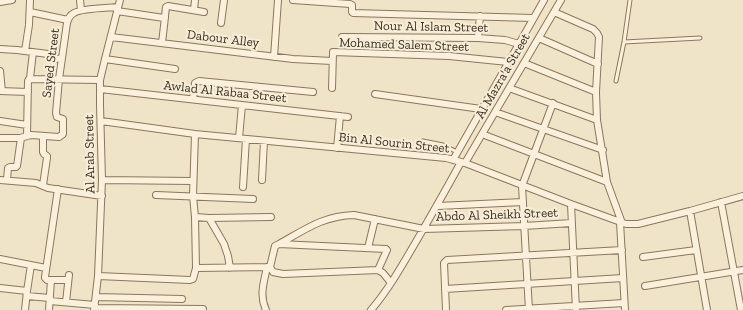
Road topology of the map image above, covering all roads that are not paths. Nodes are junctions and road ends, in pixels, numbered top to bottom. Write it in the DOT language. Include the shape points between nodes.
graph roads {
  1 [pos="12,0"];
  2 [pos="30,0"];
  3 [pos="80,0"];
  4 [pos="120,0"];
  5 [pos="195,0"];
  6 [pos="224,0"];
  7 [pos="278,0"];
  8 [pos="293,0"];
  9 [pos="544,0"];
  10 [pos="561,0"];
  11 [pos="630,0"];
  12 [pos="326,1"];
  13 [pos="0,2"];
  14 [pos="81,10"];
  15 [pos="118,10"];
  16 [pos="194,10"];
  17 [pos="30,12"];
  18 [pos="204,12"];
  19 [pos="554,12"];
  20 [pos="480,16"];
  21 [pos="164,18"];
  22 [pos="533,18"];
  23 [pos="68,20"];
  24 [pos="221,23"];
  25 [pos="110,37"];
  26 [pos="342,38"];
  27 [pos="478,38"];
  28 [pos="539,38"];
  29 [pos="700,38"];
  30 [pos="624,42"];
  31 [pos="162,43"];
  32 [pos="518,45"];
  33 [pos="0,49"];
  34 [pos="25,51"];
  35 [pos="33,52"];
  36 [pos="529,53"];
  37 [pos="274,57"];
  38 [pos="61,59"];
  39 [pos="105,59"];
  40 [pos="332,61"];
  41 [pos="507,64"];
  42 [pos="524,64"];
  43 [pos="598,64"];
  44 [pos="175,69"];
  45 [pos="0,70"];
  46 [pos="518,72"];
  47 [pos="31,78"];
  48 [pos="59,79"];
  49 [pos="100,80"];
  50 [pos="616,81"];
  51 [pos="332,88"];
  52 [pos="509,88"];
  53 [pos="100,89"];
  54 [pos="1,91"];
  55 [pos="28,92"];
  56 [pos="313,92"];
  57 [pos="596,92"];
  58 [pos="375,94"];
  59 [pos="193,99"];
  60 [pos="552,103"];
  61 [pos="242,105"];
  62 [pos="481,109"];
  63 [pos="495,112"];
  64 [pos="340,116"];
  65 [pos="348,117"];
  66 [pos="597,120"];
  67 [pos="0,121"];
  68 [pos="101,121"];
  69 [pos="27,125"];
  70 [pos="543,129"];
  71 [pos="195,134"];
  72 [pos="482,134"];
  73 [pos="43,136"];
  74 [pos="24,137"];
  75 [pos="0,138"];
  76 [pos="242,139"];
  77 [pos="264,141"];
  78 [pos="423,141"];
  79 [pos="337,148"];
  80 [pos="603,150"];
  81 [pos="457,152"];
  82 [pos="534,154"];
  83 [pos="453,160"];
  84 [pos="463,162"];
  85 [pos="0,180"];
  86 [pos="7,180"];
  87 [pos="102,180"];
  88 [pos="262,180"];
  89 [pos="193,181"];
  90 [pos="607,182"];
  91 [pos="43,186"];
  92 [pos="522,186"];
  93 [pos="243,188"];
  94 [pos="58,189"];
  95 [pos="156,195"];
  96 [pos="102,196"];
  97 [pos="193,196"];
  98 [pos="743,196"];
  99 [pos="253,199"];
  100 [pos="523,202"];
  101 [pos="721,202"];
  102 [pos="571,204"];
  103 [pos="438,206"];
  104 [pos="690,211"];
  105 [pos="195,217"];
  106 [pos="271,217"];
  107 [pos="209,218"];
  108 [pos="375,220"];
  109 [pos="621,222"];
  110 [pos="572,223"];
  111 [pos="524,226"];
  112 [pos="424,229"];
  113 [pos="279,244"];
  114 [pos="368,248"];
  115 [pos="622,250"];
  116 [pos="696,250"];
  117 [pos="573,252"];
  118 [pos="526,255"];
  119 [pos="643,257"];
  120 [pos="0,259"];
  121 [pos="31,265"];
  122 [pos="269,267"];
  123 [pos="46,268"];
  124 [pos="196,268"];
  125 [pos="230,268"];
  126 [pos="378,270"];
  127 [pos="743,270"];
  128 [pos="734,271"];
  129 [pos="98,276"];
  130 [pos="701,277"];
  131 [pos="623,278"];
  132 [pos="51,280"];
  133 [pos="574,281"];
  134 [pos="391,283"];
  135 [pos="527,284"];
  136 [pos="645,286"];
  137 [pos="0,288"];
  138 [pos="445,289"];
  139 [pos="27,293"];
  140 [pos="96,297"];
  141 [pos="182,299"];
  142 [pos="50,300"];
  143 [pos="66,302"];
  144 [pos="624,303"];
  145 [pos="95,307"];
  146 [pos="576,308"];
  147 [pos="204,309"];
  148 [pos="529,309"];
  149 [pos="26,310"];
  150 [pos="49,310"];
  151 [pos="266,310"];
  152 [pos="371,310"];
  153 [pos="446,310"];
  154 [pos="506,310"];
  155 [pos="625,310"];
  156 [pos="707,310"];
  157 [pos="740,310"];
  1 -- 13 [label="street"];
  2 -- 17 [label="street"];
  3 -- 14 [label="street"];
  4 -- 15 [label="street, Al Arab Street"];
  5 -- 16 [label="street"];
  6 -- 24 [label="street"];
  7 -- 37 [label="street"];
  8 -- 12 [label="street"];
  9 -- 22 [label="street, Al Mazra'a Street"];
  10 -- 19 [label="street, Al Mazra'a Street"];
  11 -- 30 [label="lane"];
  12 -- 20 [label="street" via="350,4 353,13"];
  14 -- 15 [label="street"];
  14 -- 23 [label="street, Sayed Street"];
  15 -- 21 [label="street"];
  15 -- 25 [label="street, Al Arab Street"];
  16 -- 18 [label="street"];
  16 -- 21 [label="street" via="168,6"];
  17 -- 23 [label="street"];
  17 -- 34 [label="street"];
  19 -- 28 [label="street, Al Mazra'a Street"];
  19 -- 43 [label="street" via="597,32"];
  20 -- 22 [label="street"];
  20 -- 27 [label="street"];
  21 -- 31 [label="street"];
  22 -- 32 [label="street, Al Mazra'a Street"];
  23 -- 38 [label="street, Sayed Street"];
  25 -- 31 [label="street, Dabour Alley"];
  25 -- 39 [label="street, Al Arab Street"];
  26 -- 27 [label="street, Nour Al Islam Street"];
  27 -- 32 [label="street, Nour Al Islam Street" via="505,40"];
  28 -- 36 [label="street, Al Mazra'a Street"];
  28 -- 43 [label="street"];
  29 -- 30 [label="lane"];
  30 -- 50 [label="lane"];
  31 -- 37 [label="street, Dabour Alley"];
  32 -- 36 [label="street, Nour Al Islam Street"];
  32 -- 41 [label="street, Al Mazra'a Street"];
  33 -- 34 [label="street"];
  34 -- 35 [label="street"];
  35 -- 38 [label="street"];
  35 -- 47 [label="street"];
  36 -- 42 [label="street, Al Mazra'a Street"];
  37 -- 40 [label="street, Dabour Alley"];
  38 -- 48 [label="street, Sayed Street"];
  39 -- 44 [label="street"];
  39 -- 49 [label="street, Al Arab Street"];
  40 -- 41 [label="street, Mohamed Salem Street" via="334,52 450,56"];
  40 -- 51 [label="street, Mohamed Salem Street"];
  41 -- 46 [label="street"];
  41 -- 62 [label="street, Al Mazra'a Street"];
  42 -- 46 [label="street, Al Mazra'a Street"];
  42 -- 57 [label="street"];
  43 -- 57 [label="street"];
  45 -- 54 [label="street"];
  46 -- 52 [label="street, Al Mazra'a Street"];
  47 -- 48 [label="street"];
  47 -- 55 [label="street" via="28,81"];
  48 -- 49 [label="street"];
  48 -- 73 [label="street, Sayed Street" via="56,113 57,117 63,119 63,134 59,137"];
  49 -- 53 [label="street, Al Arab Street"];
  52 -- 60 [label="street"];
  52 -- 63 [label="street, Al Mazra'a Street"];
  53 -- 59 [label="street, Awlad Al Rabaa Street"];
  53 -- 68 [label="street, Al Arab Street"];
  54 -- 55 [label="street"];
  55 -- 69 [label="street"];
  56 -- 59 [label="street" via="199,81 195,83"];
  57 -- 66 [label="street"];
  58 -- 62 [label="street"];
  59 -- 61 [label="street, Awlad Al Rabaa Street"];
  60 -- 66 [label="street"];
  60 -- 70 [label="street"];
  61 -- 64 [label="street, Awlad Al Rabaa Street"];
  61 -- 76 [label="street"];
  62 -- 81 [label="street, Al Mazra'a Street"];
  63 -- 70 [label="street"];
  63 -- 72 [label="street, Al Mazra'a Street"];
  64 -- 65 [label="street, Awlad Al Rabaa Street"];
  64 -- 79 [label="street"];
  66 -- 80 [label="street"];
  67 -- 69 [label="street"];
  68 -- 71 [label="street, Bin Al Sourin Street"];
  68 -- 87 [label="street, Al Arab Street"];
  69 -- 74 [label="street"];
  70 -- 80 [label="street"];
  70 -- 82 [label="street"];
  71 -- 76 [label="street, Bin Al Sourin Street"];
  71 -- 89 [label="street"];
  72 -- 82 [label="street"];
  72 -- 84 [label="street, Al Mazra'a Street"];
  73 -- 74 [label="street"];
  73 -- 91 [label="street" via="43,152 47,156"];
  74 -- 75 [label="street"];
  74 -- 86 [label="street" via="17,166 8,168"];
  76 -- 77 [label="street, Bin Al Sourin Street"];
  76 -- 93 [label="street"];
  77 -- 79 [label="street, Bin Al Sourin Street"];
  77 -- 88 [label="street"];
  78 -- 81 [label="lane" via="443,145"];
  79 -- 83 [label="street, Bin Al Sourin Street"];
  80 -- 90 [label="street"];
  81 -- 83 [label="street, Al Mazra'a Street"];
  82 -- 90 [label="street"];
  82 -- 92 [label="street"];
  83 -- 84 [label="street, Bin Al Sourin Street"];
  84 -- 92 [label="street, Bin Al Sourin Street"];
  84 -- 103 [label="street, Al Mazra'a Street"];
  85 -- 86 [label="street"];
  86 -- 91 [label="street"];
  87 -- 89 [label="street"];
  87 -- 96 [label="street, Al Arab Street"];
  89 -- 97 [label="street"];
  90 -- 109 [label="street"];
  91 -- 94 [label="street"];
  92 -- 100 [label="street"];
  92 -- 102 [label="street, Bin Al Sourin Street"];
  94 -- 96 [label="street"];
  94 -- 123 [label="street"];
  95 -- 97 [label="street"];
  96 -- 129 [label="street, Al Arab Street"];
  97 -- 99 [label="street"];
  97 -- 105 [label="street"];
  98 -- 101 [label="street, Bin Al Sourin Street"];
  100 -- 103 [label="street"];
  100 -- 111 [label="street"];
  101 -- 104 [label="street, Bin Al Sourin Street"];
  101 -- 128 [label="street"];
  102 -- 109 [label="street, Bin Al Sourin Street"];
  102 -- 110 [label="street"];
  103 -- 112 [label="street, Al Mazra'a Street"];
  104 -- 109 [label="street, Bin Al Sourin Street" via="634,224"];
  104 -- 116 [label="street"];
  105 -- 107 [label="street"];
  105 -- 124 [label="street"];
  106 -- 107 [label="street"];
  107 -- 125 [label="street" via="224,244"];
  108 -- 112 [label="street, Abdo Al Sheikh Street"];
  108 -- 113 [label="street, Abdo Al Sheikh Street" via="354,215 326,219"];
  108 -- 114 [label="street"];
  109 -- 115 [label="street"];
  110 -- 111 [label="street, Abdo Al Sheikh Street"];
  110 -- 117 [label="street"];
  111 -- 112 [label="street, Abdo Al Sheikh Street"];
  111 -- 118 [label="street"];
  112 -- 134 [label="street, Al Mazra'a Street"];
  113 -- 114 [label="street"];
  113 -- 122 [label="street" via="275,246"];
  114 -- 126 [label="street" via="387,250"];
  115 -- 117 [label="street"];
  115 -- 131 [label="street"];
  116 -- 119 [label="street"];
  116 -- 130 [label="street"];
  117 -- 118 [label="street"];
  117 -- 133 [label="street"];
  118 -- 135 [label="street"];
  118 -- 138 [label="street" via="448,260 444,263"];
  120 -- 121 [label="street"];
  121 -- 123 [label="street"];
  121 -- 139 [label="street"];
  122 -- 125 [label="street"];
  122 -- 126 [label="street" via="273,272 284,274"];
  122 -- 151 [label="street" via="262,292"];
  123 -- 132 [label="street" via="45,278"];
  124 -- 125 [label="street"];
  124 -- 129 [label="street" via="193,279 190,280"];
  126 -- 134 [label="street"];
  127 -- 128 [label="street"];
  128 -- 130 [label="street"];
  128 -- 157 [label="street"];
  129 -- 140 [label="street, Al Arab Street"];
  130 -- 136 [label="street"];
  130 -- 156 [label="street"];
  131 -- 133 [label="street"];
  131 -- 144 [label="street"];
  132 -- 142 [label="street"];
  132 -- 143 [label="street" via="69,278"];
  133 -- 135 [label="street"];
  133 -- 146 [label="street"];
  134 -- 152 [label="street, Al Mazra'a Street"];
  135 -- 138 [label="street"];
  135 -- 148 [label="street"];
  137 -- 139 [label="street"];
  138 -- 153 [label="street"];
  139 -- 142 [label="street"];
  139 -- 149 [label="street"];
  140 -- 141 [label="street"];
  140 -- 145 [label="street, Al Arab Street"];
  142 -- 143 [label="street"];
  142 -- 150 [label="street"];
  143 -- 145 [label="street"];
  144 -- 146 [label="street"];
  144 -- 155 [label="street"];
  145 -- 147 [label="street"];
  146 -- 148 [label="street"];
  148 -- 154 [label="street"];
}
